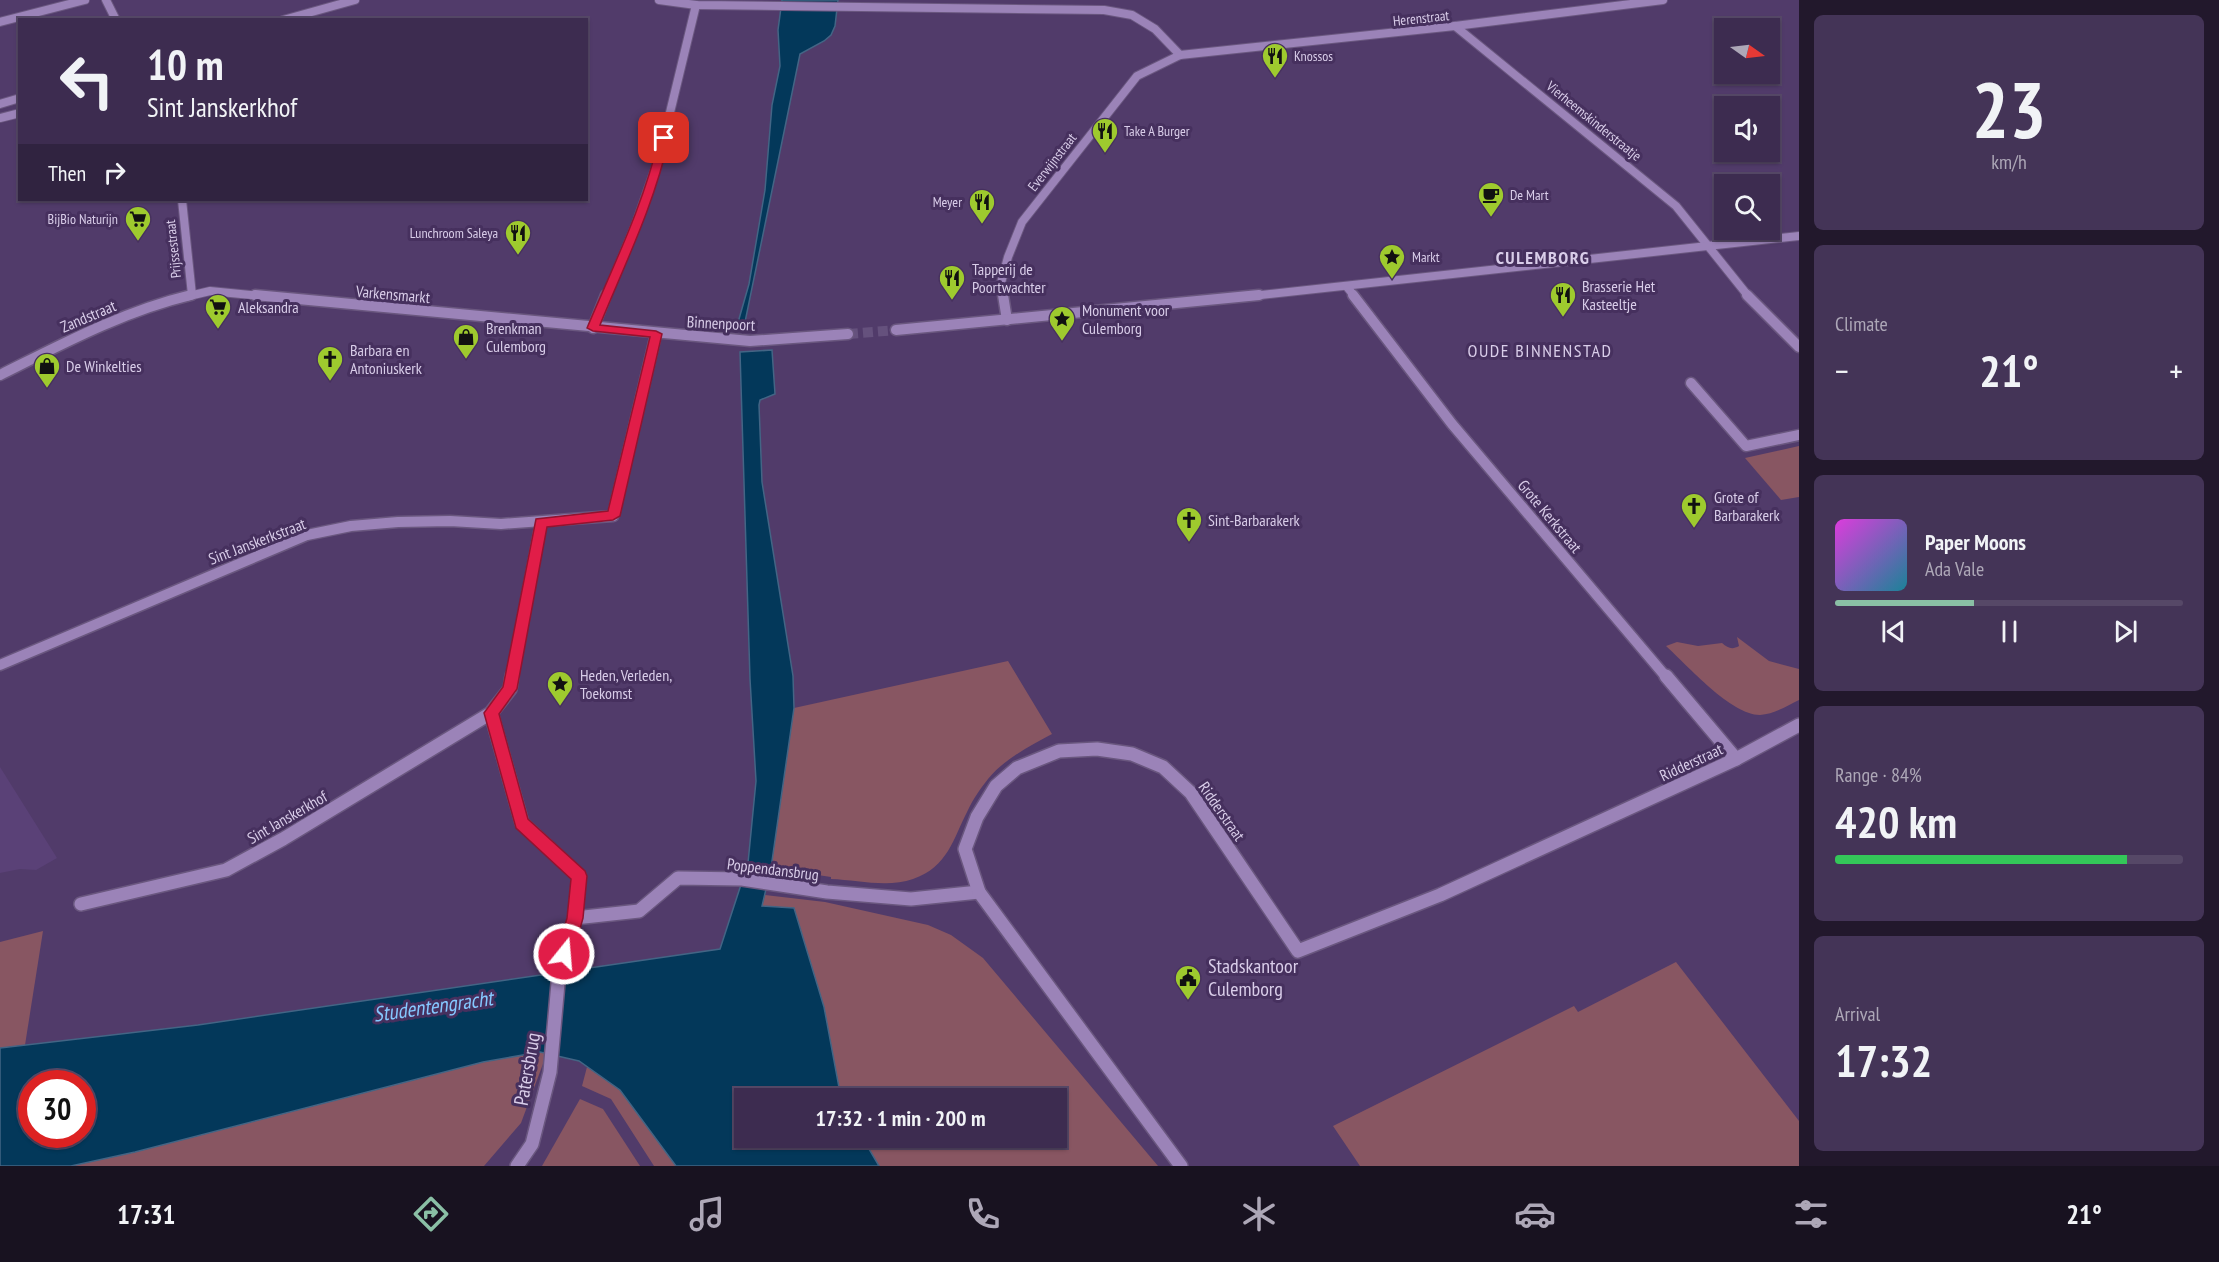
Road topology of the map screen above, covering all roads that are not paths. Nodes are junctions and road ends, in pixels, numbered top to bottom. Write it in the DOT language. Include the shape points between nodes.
graph roads {
  1 [pos="85,0"];
  2 [pos="106,0"];
  3 [pos="355,0"];
  4 [pos="659,0"];
  5 [pos="1663,0"];
  6 [pos="696,5"];
  7 [pos="115,18"];
  8 [pos="290,18"];
  9 [pos="0,22"];
  10 [pos="1455,26"];
  11 [pos="1180,55"];
  12 [pos="18,99"];
  13 [pos="0,104"];
  14 [pos="18,114"];
  15 [pos="0,118"];
  16 [pos="182,201"];
  17 [pos="1799,236"];
  18 [pos="1706,247"];
  19 [pos="1347,287"];
  20 [pos="192,295"];
  21 [pos="1007,320"];
  22 [pos="593,328"];
  23 [pos="896,330"];
  24 [pos="656,334"];
  25 [pos="848,334"];
  26 [pos="1799,347"];
  27 [pos="0,375"];
  28 [pos="1691,383"];
  29 [pos="1799,435"];
  30 [pos="541,522"];
  31 [pos="0,665"];
  32 [pos="491,713"];
  33 [pos="1799,725"];
  34 [pos="1736,759"];
  35 [pos="979,892"];
  36 [pos="81,904"];
  37 [pos="575,918"];
  38 [pos="517,1166"];
  39 [pos="1181,1166"];
  1 -- 9 [label="street"];
  2 -- 7 [label="street"];
  3 -- 8 [label="street"];
  4 -- 6 [label="street"];
  5 -- 10 [label="street, Herenstraat"];
  6 -- 11 [label="street" via="1104,10 1132,15 1155,29"];
  6 -- 22 [label="street" via="659,158"];
  10 -- 11 [label="street, Herenstraat"];
  10 -- 18 [label="street, Vierheemskinderstraatje" via="1676,206"];
  11 -- 21 [label="street, Everwijnstraat" via="1137,76 1022,222 1001,283"];
  12 -- 13 [label="street"];
  14 -- 15 [label="street"];
  16 -- 20 [label="street, Prijssestraat"];
  17 -- 18 [label="street"];
  18 -- 19 [label="street"];
  18 -- 26 [label="street, Vierheemskinderstraatje" via="1738,288"];
  19 -- 21 [label="street"];
  19 -- 34 [label="street, Grote Kerkstraat" via="1452,424"];
  20 -- 22 [label="street, Varkensmarkt" via="210,291"];
  20 -- 27 [label="street, Zandstraat" via="165,301 86,332"];
  21 -- 23 [label="street"];
  22 -- 24 [label="street, Binnenpoort"];
  24 -- 25 [label="street, Binnenpoort" via="750,341"];
  24 -- 30 [label="street, Sint Janskerkstraat" via="613,516"];
  28 -- 29 [label="street" via="1746,446"];
  30 -- 31 [label="street, Sint Janskerkstraat" via="398,522 351,526 308,536"];
  30 -- 32 [label="street, Sint Janskerkhof" via="510,689"];
  32 -- 36 [label="street, Sint Janskerkhof" via="226,870"];
  32 -- 37 [label="street, Patersbrug" via="522,823 579,876"];
  33 -- 34 [label="street, Ridderstraat"];
  34 -- 35 [label="street, Ridderstraat" via="1440,895 1298,951 1191,793 1163,767 1132,754 1097,748 1059,751 1017,768 996,786 976,817 965,849"];
  35 -- 37 [label="street, Poppendansbrug" via="911,899 742,879 678,878 639,911"];
  35 -- 39 [label="street, Ridderstraat"];
  37 -- 38 [label="street, Patersbrug" via="559,972 550,1072 532,1144"];
}
